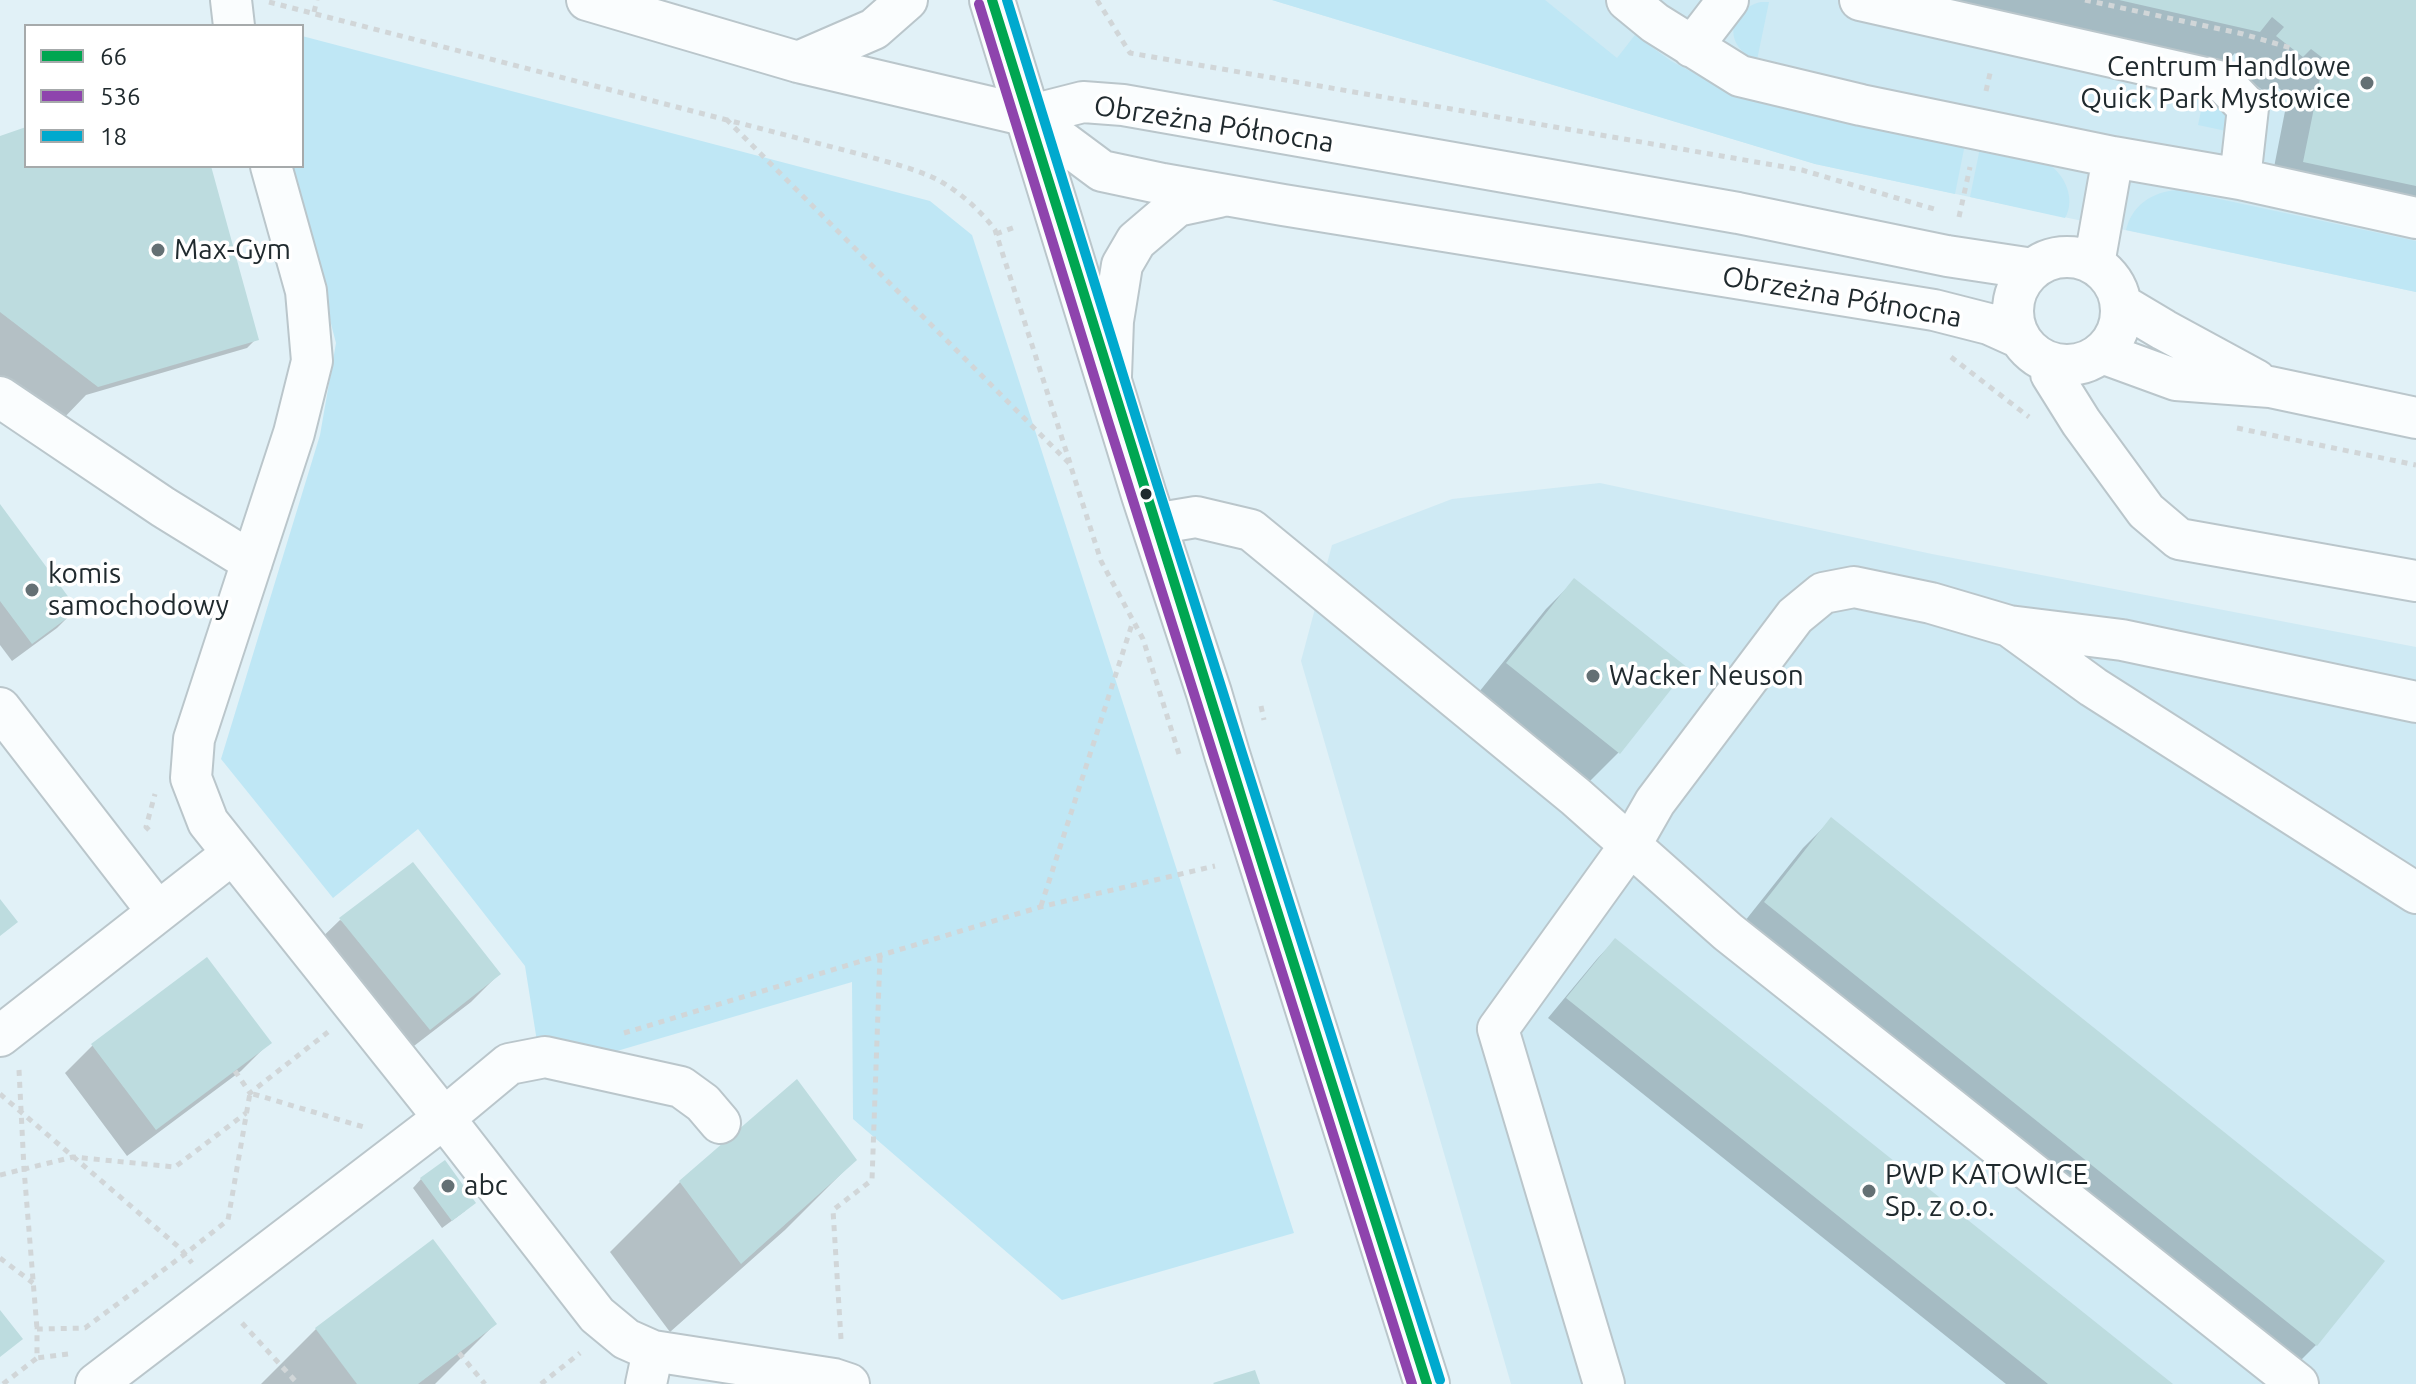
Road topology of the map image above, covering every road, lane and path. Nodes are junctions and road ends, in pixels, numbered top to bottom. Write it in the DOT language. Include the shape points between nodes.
graph roads {
  1 [pos="231,0"];
  2 [pos="259,0"];
  3 [pos="317,0"];
  4 [pos="590,0"];
  5 [pos="907,0"];
  6 [pos="992,0"];
  7 [pos="1627,0"];
  8 [pos="1728,0"];
  9 [pos="1860,0"];
  10 [pos="2085,0"];
  11 [pos="314,12"];
  12 [pos="234,24"];
  13 [pos="1692,47"];
  14 [pos="2291,48"];
  15 [pos="798,62"];
  16 [pos="1028,116"];
  17 [pos="726,119"];
  18 [pos="2113,157"];
  19 [pos="272,168"];
  20 [pos="2240,179"];
  21 [pos="1227,195"];
  22 [pos="1056,214"];
  23 [pos="2416,218"];
  24 [pos="996,234"];
  25 [pos="2094,264"];
  26 [pos="2033,269"];
  27 [pos="2122,305"];
  28 [pos="2020,338"];
  29 [pos="2102,353"];
  30 [pos="1950,356"];
  31 [pos="2060,365"];
  32 [pos="2270,387"];
  33 [pos="1111,388"];
  34 [pos="0,397"];
  35 [pos="2416,418"];
  36 [pos="2081,422"];
  37 [pos="2234,427"];
  38 [pos="1070,464"];
  39 [pos="2416,465"];
  40 [pos="1154,524"];
  41 [pos="252,562"];
  42 [pos="2416,581"];
  43 [pos="1133,621"];
  44 [pos="2009,626"];
  45 [pos="2416,702"];
  46 [pos="4,722"];
  47 [pos="1181,759"];
  48 [pos="1631,844"];
  49 [pos="1211,852"];
  50 [pos="232,854"];
  51 [pos="2416,893"];
  52 [pos="1040,907"];
  53 [pos="157,911"];
  54 [pos="880,955"];
  55 [pos="332,1029"];
  56 [pos="621,1034"];
  57 [pos="9,1052"];
  58 [pos="235,1071"];
  59 [pos="250,1093"];
  60 [pos="0,1094"];
  61 [pos="22,1113"];
  62 [pos="247,1113"];
  63 [pos="444,1118"];
  64 [pos="720,1123"];
  65 [pos="381,1129"];
  66 [pos="73,1157"];
  67 [pos="24,1169"];
  68 [pos="0,1175"];
  69 [pos="185,1254"];
  70 [pos="0,1258"];
  71 [pos="33,1283"];
  72 [pos="217,1292"];
  73 [pos="37,1329"];
  74 [pos="590,1345"];
  75 [pos="459,1353"];
  76 [pos="37,1358"];
  77 [pos="649,1367"];
  78 [pos="842,1382"];
  79 [pos="98,1383"];
  80 [pos="3,1384"];
  81 [pos="298,1384"];
  82 [pos="485,1384"];
  83 [pos="541,1384"];
  84 [pos="1427,1384"];
  85 [pos="1604,1384"];
  86 [pos="2298,1384"];
  1 -- 12 [label="street"];
  2 -- 11 [label="path"];
  3 -- 11 [label="path"];
  4 -- 15 [label="street"];
  5 -- 15 [label="street" via="874,29"];
  6 -- 16 [label="main road"];
  7 -- 13 [label="street"];
  8 -- 13 [label="street"];
  9 -- 20 [label="street" via="2223,82 2248,108"];
  10 -- 14 [label="path"];
  11 -- 17 [label="path"];
  13 -- 18 [label="street" via="1740,76"];
  15 -- 16 [label="street"];
  16 -- 21 [label="street, Obrzeżna Północna" via="1102,171"];
  16 -- 22 [label="main road"];
  16 -- 26 [label="street, Obrzeżna Północna" via="1083,102 1123,105"];
  17 -- 24 [label="path" via="930,176 975,208"];
  17 -- 38 [label="path"];
  18 -- 20 [label="street"];
  18 -- 25 [label="street"];
  19 -- 41 [label="street" via="306,291 312,361"];
  20 -- 23 [label="street"];
  21 -- 28 [label="street, Obrzeżna Północna" via="1934,310"];
  21 -- 33 [label="street" via="1177,206 1136,241 1122,265"];
  22 -- 24 [label="path"];
  22 -- 33 [label="main road"];
  24 -- 38 [label="path"];
  25 -- 26 [label="street, Obrzeżna Północna" via="2074,257 2052,259"];
  25 -- 27 [label="street" via="2113,282"];
  26 -- 28 [label="street" via="2020,283 2014,301"];
  27 -- 29 [label="street" via="2114,338"];
  27 -- 32 [label="street"];
  28 -- 31 [label="street, Obrzeżna Północna" via="2037,356"];
  29 -- 31 [label="street" via="2083,363"];
  29 -- 32 [label="street" via="2176,380"];
  30 -- 36 [label="path" via="2057,440"];
  31 -- 36 [label="street" via="2051,374"];
  32 -- 35 [label="street"];
  33 -- 40 [label="main road"];
  34 -- 41 [label="street"];
  36 -- 42 [label="street" via="2146,511 2179,539"];
  37 -- 39 [label="path"];
  38 -- 43 [label="path" via="1101,561"];
  40 -- 48 [label="street" via="1196,517 1251,530"];
  40 -- 84 [label="main road"];
  41 -- 50 [label="street" via="194,739 191,778 208,822"];
  43 -- 47 [label="path"];
  43 -- 52 [label="path"];
  44 -- 45 [label="street" via="2122,640"];
  44 -- 48 [label="street" via="1854,587 1823,593 1795,616 1655,802"];
  44 -- 51 [label="street" via="2093,687"];
  46 -- 53 [label="street"];
  48 -- 85 [label="street" via="1498,1029"];
  48 -- 86 [label="street" via="1728,932"];
  49 -- 52 [label="path" via="1215,866"];
  50 -- 53 [label="street"];
  50 -- 63 [label="street"];
  52 -- 54 [label="path"];
  53 -- 57 [label="street"];
  54 -- 56 [label="path"];
  54 -- 78 [label="path" via="872,1180 833,1210"];
  55 -- 59 [label="path"];
  57 -- 61 [label="path"];
  58 -- 59 [label="path"];
  59 -- 62 [label="path"];
  59 -- 65 [label="path"];
  60 -- 61 [label="path"];
  61 -- 66 [label="path"];
  61 -- 67 [label="path"];
  62 -- 66 [label="path" via="175,1167"];
  62 -- 69 [label="path" via="228,1220"];
  63 -- 64 [label="street" via="509,1064 545,1057 681,1087"];
  63 -- 72 [label="street"];
  63 -- 77 [label="street" via="597,1315"];
  66 -- 67 [label="path"];
  66 -- 69 [label="path"];
  67 -- 68 [label="path"];
  67 -- 71 [label="path"];
  69 -- 72 [label="path"];
  69 -- 73 [label="path" via="85,1328"];
  70 -- 71 [label="path"];
  71 -- 73 [label="path"];
  72 -- 79 [label="street"];
  72 -- 81 [label="path"];
  73 -- 76 [label="path"];
  74 -- 83 [label="path"];
  75 -- 82 [label="path"];
  76 -- 79 [label="path" via="79,1353"];
  76 -- 80 [label="path"];
  77 -- 78 [label="street"];
}
